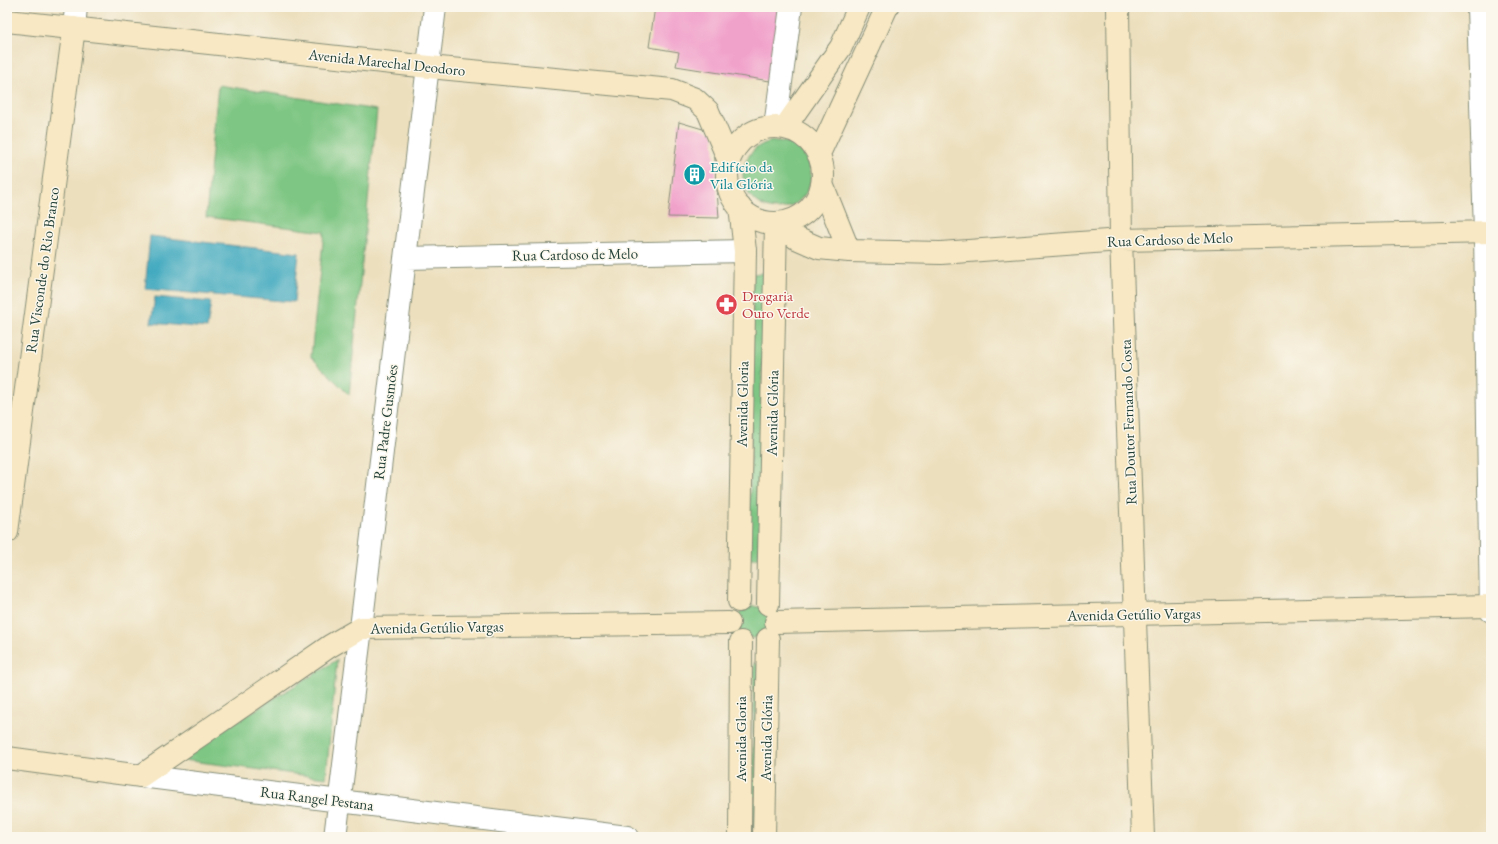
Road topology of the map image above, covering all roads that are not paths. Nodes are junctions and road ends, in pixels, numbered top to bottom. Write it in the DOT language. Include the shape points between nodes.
graph roads {
  1 [pos="435,7"];
  2 [pos="791,7"];
  3 [pos="860,7"];
  4 [pos="887,7"];
  5 [pos="1118,7"];
  6 [pos="1478,7"];
  7 [pos="75,17"];
  8 [pos="7,21"];
  9 [pos="428,67"];
  10 [pos="780,127"];
  11 [pos="819,154"];
  12 [pos="729,161"];
  13 [pos="822,184"];
  14 [pos="740,207"];
  15 [pos="778,223"];
  16 [pos="1488,232"];
  17 [pos="1121,240"];
  18 [pos="745,251"];
  19 [pos="849,252"];
  20 [pos="405,258"];
  21 [pos="15,415"];
  22 [pos="7,532"];
  23 [pos="739,601"];
  24 [pos="1491,606"];
  25 [pos="1491,611"];
  26 [pos="1136,614"];
  27 [pos="771,622"];
  28 [pos="729,623"];
  29 [pos="361,628"];
  30 [pos="741,642"];
  31 [pos="7,758"];
  32 [pos="141,776"];
  33 [pos="339,801"];
  34 [pos="561,833"];
  35 [pos="335,837"];
  36 [pos="627,837"];
  37 [pos="740,837"];
  38 [pos="764,837"];
  39 [pos="1143,837"];
  1 -- 9 [label="street, Rua Padre Gusmões"];
  2 -- 10 [label="street"];
  3 -- 10 [label="main road" via="841,47"];
  4 -- 11 [label="main road"];
  5 -- 17 [label="main road, Rua Doutor Fernando Costa"];
  6 -- 16 [label="street"];
  7 -- 8 [label="main road, Avenida Marechal Deodoro"];
  7 -- 9 [label="main road, Avenida Marechal Deodoro"];
  7 -- 21 [label="main road, Rua Visconde do Rio Branco"];
  9 -- 12 [label="main road, Avenida Marechal Deodoro" via="672,90 695,99 708,111"];
  9 -- 20 [label="street, Rua Padre Gusmões"];
  10 -- 11 [label="main road" via="798,133 810,142"];
  10 -- 12 [label="main road" via="761,128 748,134 737,146"];
  11 -- 13 [label="main road" via="823,169"];
  12 -- 14 [label="main road" via="731,193"];
  13 -- 15 [label="main road" via="817,199 807,210 794,219"];
  13 -- 19 [label="main road"];
  14 -- 15 [label="main road" via="751,216"];
  14 -- 18 [label="main road, Avenida Gloria"];
  15 -- 19 [label="main road, Rua Cardoso de Melo" via="796,238 819,248"];
  15 -- 27 [label="main road, Avenida Glória"];
  16 -- 17 [label="main road, Rua Cardoso de Melo"];
  16 -- 24 [label="street"];
  17 -- 19 [label="main road, Rua Cardoso de Melo" via="941,253"];
  17 -- 26 [label="main road, Rua Doutor Fernando Costa"];
  18 -- 20 [label="street, Rua Cardoso de Melo"];
  18 -- 23 [label="main road, Avenida Gloria"];
  20 -- 29 [label="street, Rua Padre Gusmões"];
  21 -- 22 [label="main road, Rua Visconde do Rio Branco"];
  23 -- 27 [label="main road" via="759,598"];
  23 -- 28 [label="main road" via="731,611"];
  24 -- 25 [label="street"];
  24 -- 26 [label="main road, Avenida Getúlio Vargas"];
  26 -- 27 [label="main road, Avenida Getúlio Vargas"];
  26 -- 39 [label="main road, Rua Doutor Fernando Costa"];
  27 -- 30 [label="main road" via="760,644 750,645"];
  27 -- 38 [label="main road, Avenida Glória"];
  28 -- 29 [label="main road, Avenida Getúlio Vargas"];
  28 -- 30 [label="main road" via="732,634"];
  29 -- 32 [label="main road, Avenida Getúlio Vargas" via="330,646"];
  29 -- 33 [label="street, Rua Padre Gusmões"];
  30 -- 37 [label="main road, Avenida Gloria"];
  31 -- 32 [label="main road, Rua Rangel Pestana"];
  32 -- 33 [label="street, Rua Rangel Pestana"];
  33 -- 34 [label="street, Rua Rangel Pestana"];
  33 -- 35 [label="street, Rua Padre Gusmões"];
  34 -- 36 [label="street, Rua Rangel Pestana"];
}
